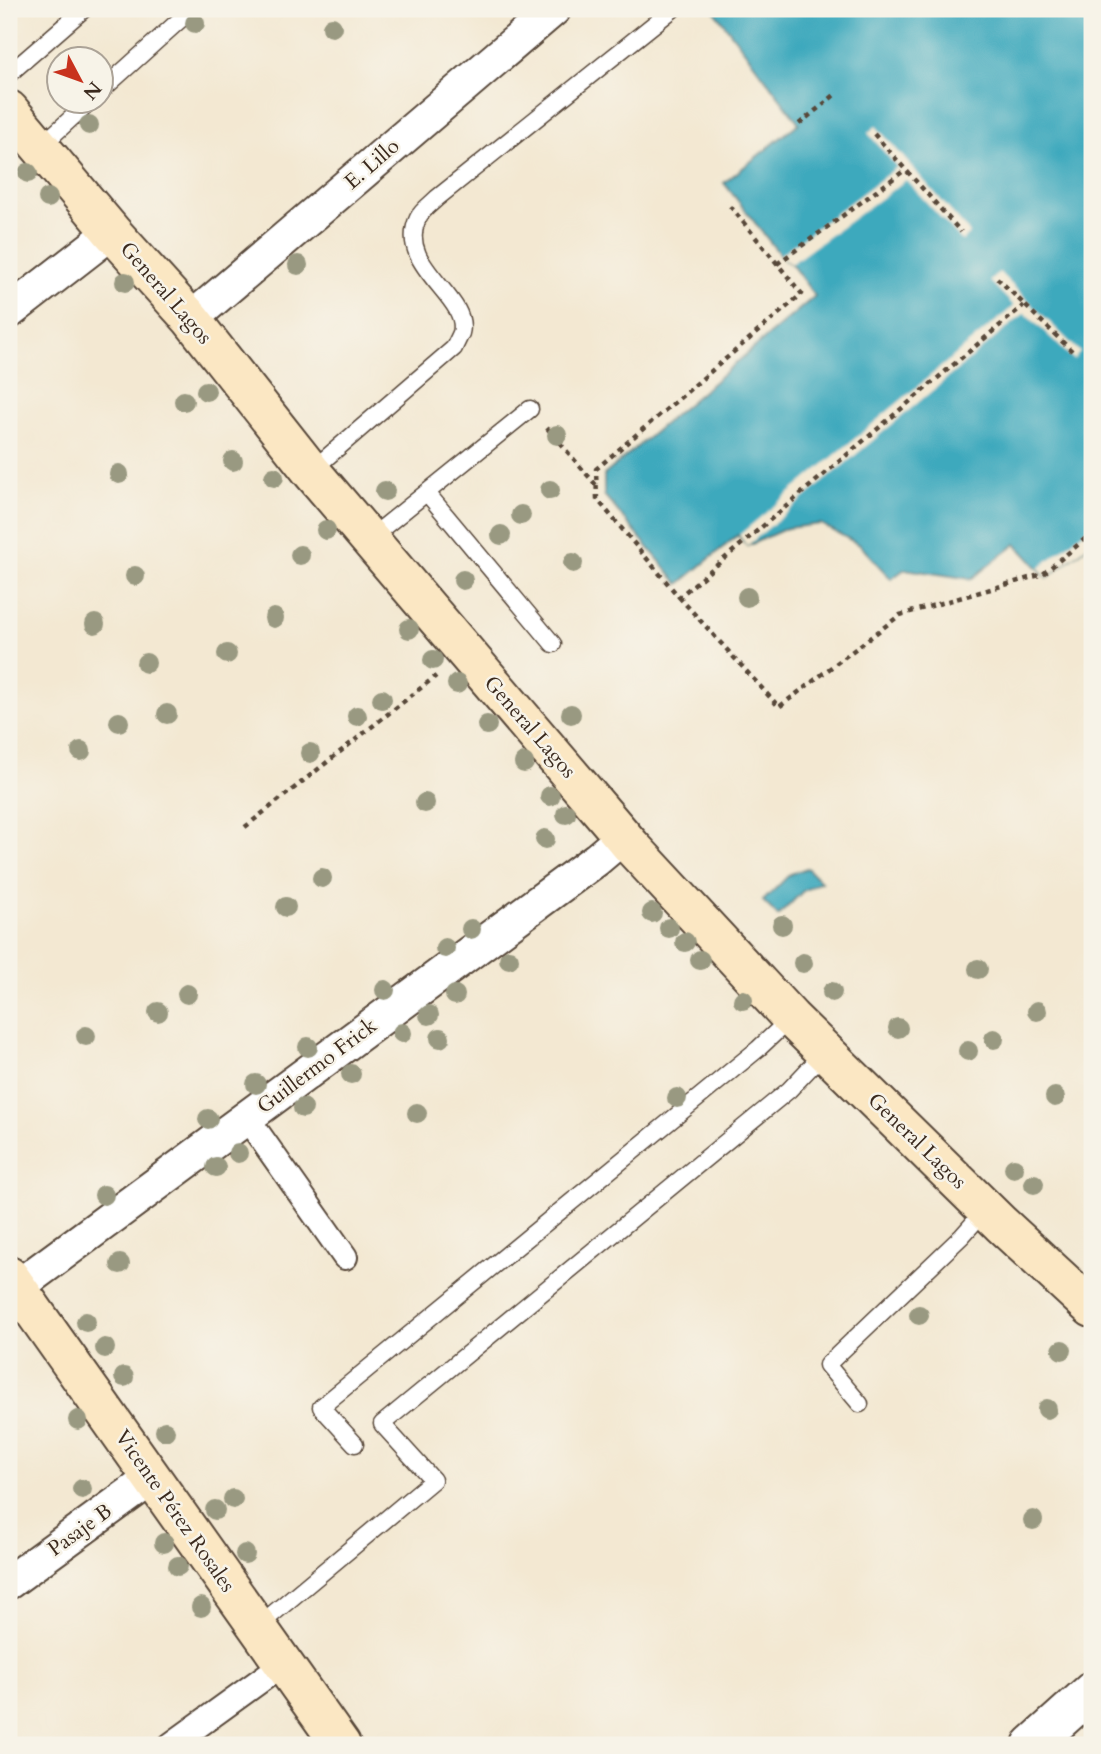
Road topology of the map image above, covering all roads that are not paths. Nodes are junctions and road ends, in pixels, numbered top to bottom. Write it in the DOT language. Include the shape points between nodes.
graph roads {
  1 [pos="85,9"];
  2 [pos="192,9"];
  3 [pos="554,9"];
  4 [pos="673,9"];
  5 [pos="9,74"];
  6 [pos="116,77"];
  7 [pos="9,110"];
  8 [pos="74,116"];
  9 [pos="40,147"];
  10 [pos="112,232"];
  11 [pos="9,312"];
  12 [pos="191,319"];
  13 [pos="530,409"];
  14 [pos="311,471"];
  15 [pos="427,493"];
  16 [pos="369,539"];
  17 [pos="552,644"];
  18 [pos="624,837"];
  19 [pos="791,1018"];
  20 [pos="825,1052"];
  21 [pos="247,1118"];
  22 [pos="986,1209"];
  23 [pos="345,1258"];
  24 [pos="11,1285"];
  25 [pos="1092,1307"];
  26 [pos="860,1404"];
  27 [pos="355,1444"];
  28 [pos="152,1478"];
  29 [pos="9,1582"];
  30 [pos="257,1627"];
  31 [pos="283,1664"];
  32 [pos="1092,1691"];
  33 [pos="171,1745"];
  34 [pos="341,1745"];
  35 [pos="1032,1745"];
  1 -- 5 [label="lane"];
  2 -- 6 [label="lane"];
  3 -- 12 [label="street, E. Lillo"];
  4 -- 14 [label="lane" via="419,216 414,234 416,253 459,314 462,331 454,348"];
  7 -- 9 [label="main road, General Lagos"];
  8 -- 9 [label="lane"];
  9 -- 10 [label="main road, General Lagos"];
  10 -- 11 [label="street"];
  10 -- 12 [label="main road, General Lagos"];
  12 -- 14 [label="main road, General Lagos"];
  13 -- 15 [label="lane"];
  14 -- 16 [label="main road, General Lagos"];
  15 -- 16 [label="lane"];
  15 -- 17 [label="lane"];
  16 -- 18 [label="main road, General Lagos"];
  18 -- 19 [label="main road, General Lagos"];
  18 -- 21 [label="street, Guillermo Frick"];
  19 -- 20 [label="main road, General Lagos"];
  19 -- 27 [label="lane" via="321,1407"];
  20 -- 22 [label="main road, General Lagos"];
  20 -- 30 [label="lane" via="789,1090 382,1424 433,1480"];
  21 -- 23 [label="street"];
  21 -- 24 [label="street, Guillermo Frick"];
  22 -- 25 [label="main road, General Lagos"];
  22 -- 26 [label="lane" via="827,1364"];
  24 -- 28 [label="main road, Vicente Pérez Rosales"];
  28 -- 29 [label="street, Pasaje B"];
  28 -- 30 [label="main road, Vicente Pérez Rosales"];
  30 -- 31 [label="main road, Vicente Pérez Rosales"];
  31 -- 33 [label="street"];
  31 -- 34 [label="main road, Vicente Pérez Rosales"];
  32 -- 35 [label="street"];
}
